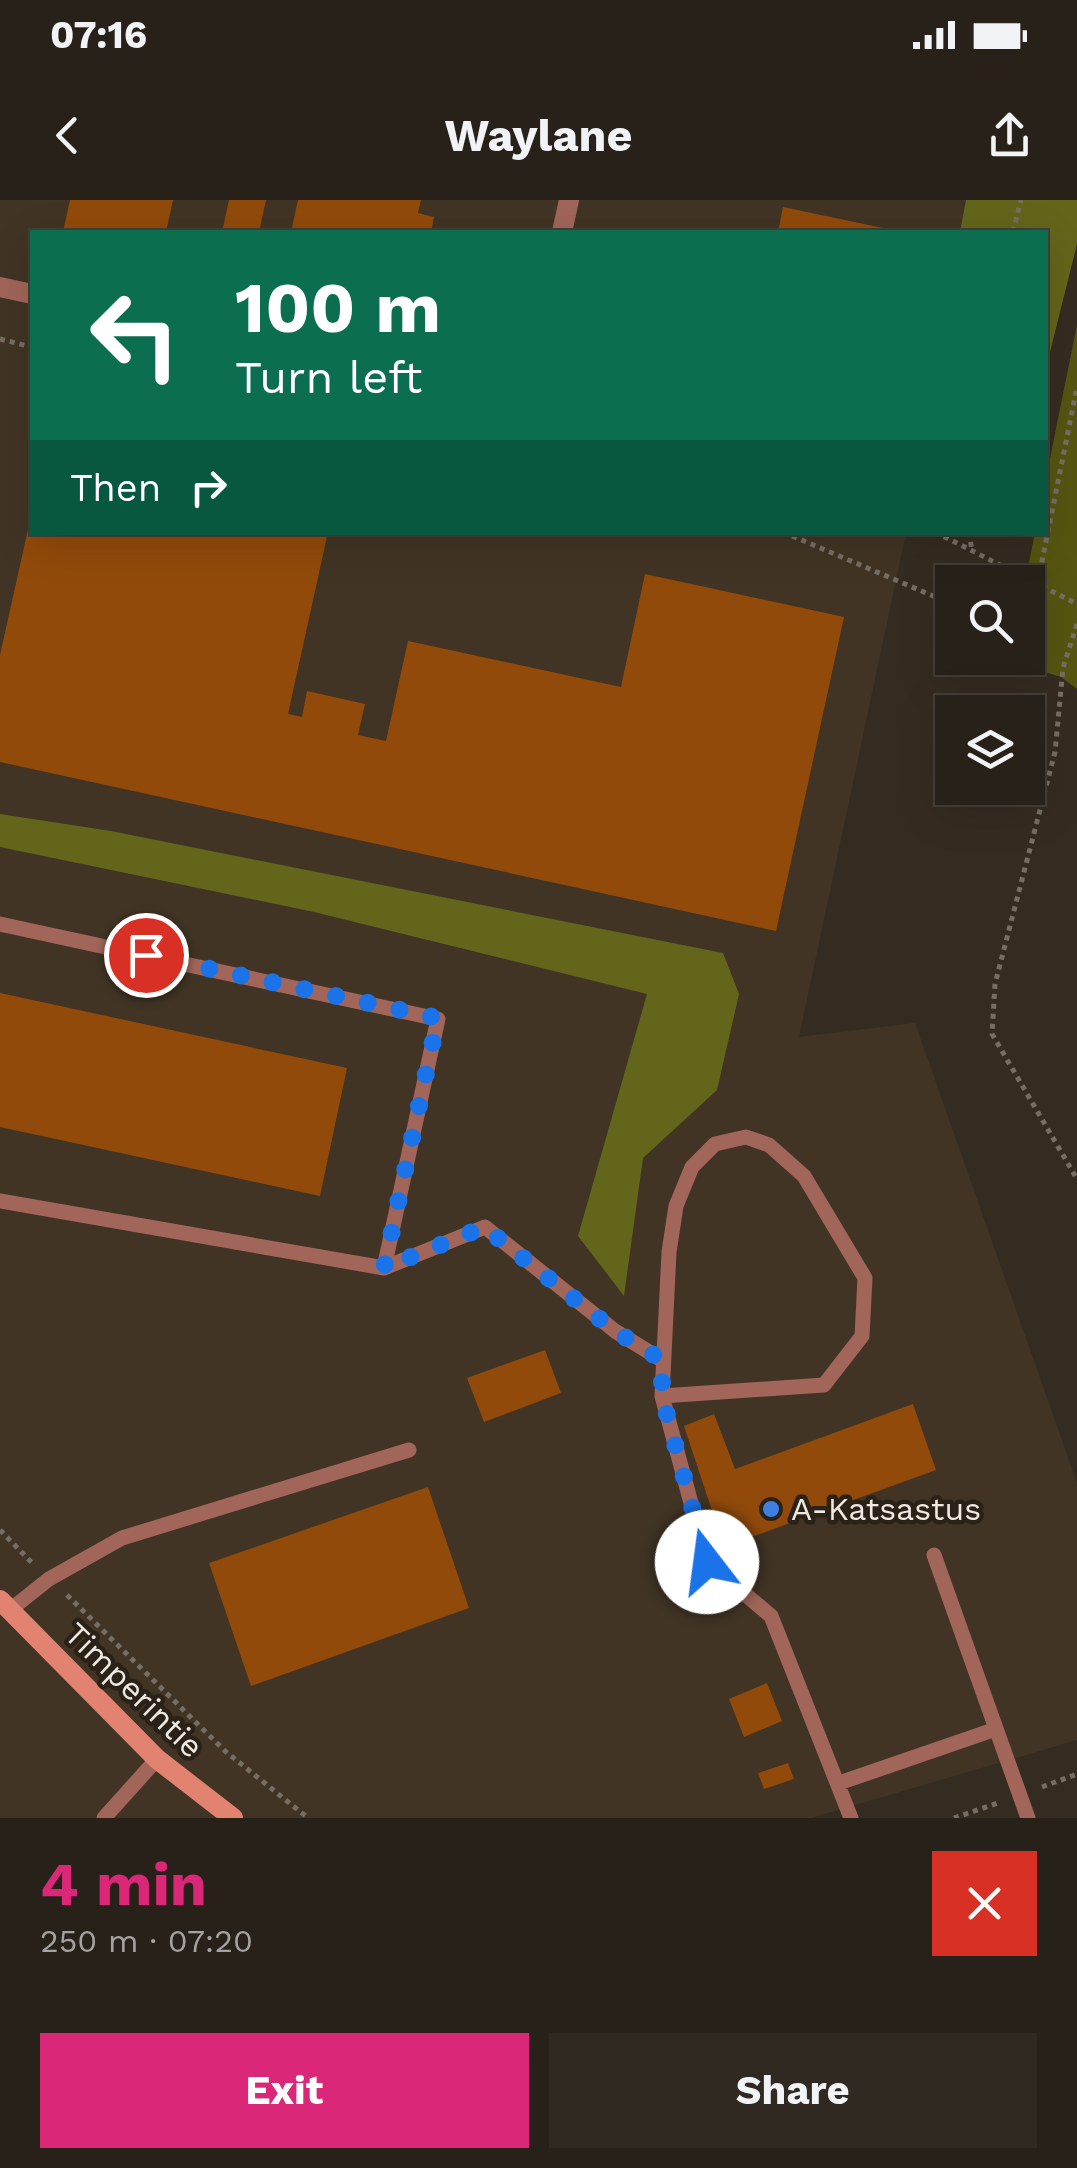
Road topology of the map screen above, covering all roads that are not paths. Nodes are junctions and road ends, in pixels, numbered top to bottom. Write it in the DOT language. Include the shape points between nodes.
graph roads {
  1 [pos="570,200"];
  2 [pos="562,230"];
  3 [pos="0,287"];
  4 [pos="30,294"];
  5 [pos="0,924"];
  6 [pos="0,1201"];
  7 [pos="384,1268"];
  8 [pos="662,1360"];
  9 [pos="662,1396"];
  10 [pos="408,1450"];
  11 [pos="934,1555"];
  12 [pos="5,1605"];
  13 [pos="996,1729"];
  14 [pos="157,1759"];
  15 [pos="839,1783"];
  16 [pos="104,1818"];
  17 [pos="233,1818"];
  18 [pos="851,1818"];
  19 [pos="1028,1818"];
  1 -- 2 [label="street"];
  3 -- 4 [label="street"];
  5 -- 7 [label="lane" via="438,1018"];
  6 -- 7 [label="lane"];
  7 -- 8 [label="lane" via="484,1227"];
  8 -- 9 [label="lane"];
  8 -- 9 [label="lane" via="671,1237 692,1167 715,1144 746,1137 769,1145 804,1176 865,1278 862,1336 824,1385"];
  9 -- 15 [label="lane" via="707,1562 771,1616"];
  10 -- 12 [label="lane" via="122,1538"];
  11 -- 13 [label="lane"];
  12 -- 14 [label="street, Timperintie"];
  13 -- 15 [label="lane"];
  13 -- 19 [label="lane"];
  14 -- 16 [label="lane"];
  14 -- 17 [label="street, Timperintie"];
  15 -- 18 [label="lane"];
}
